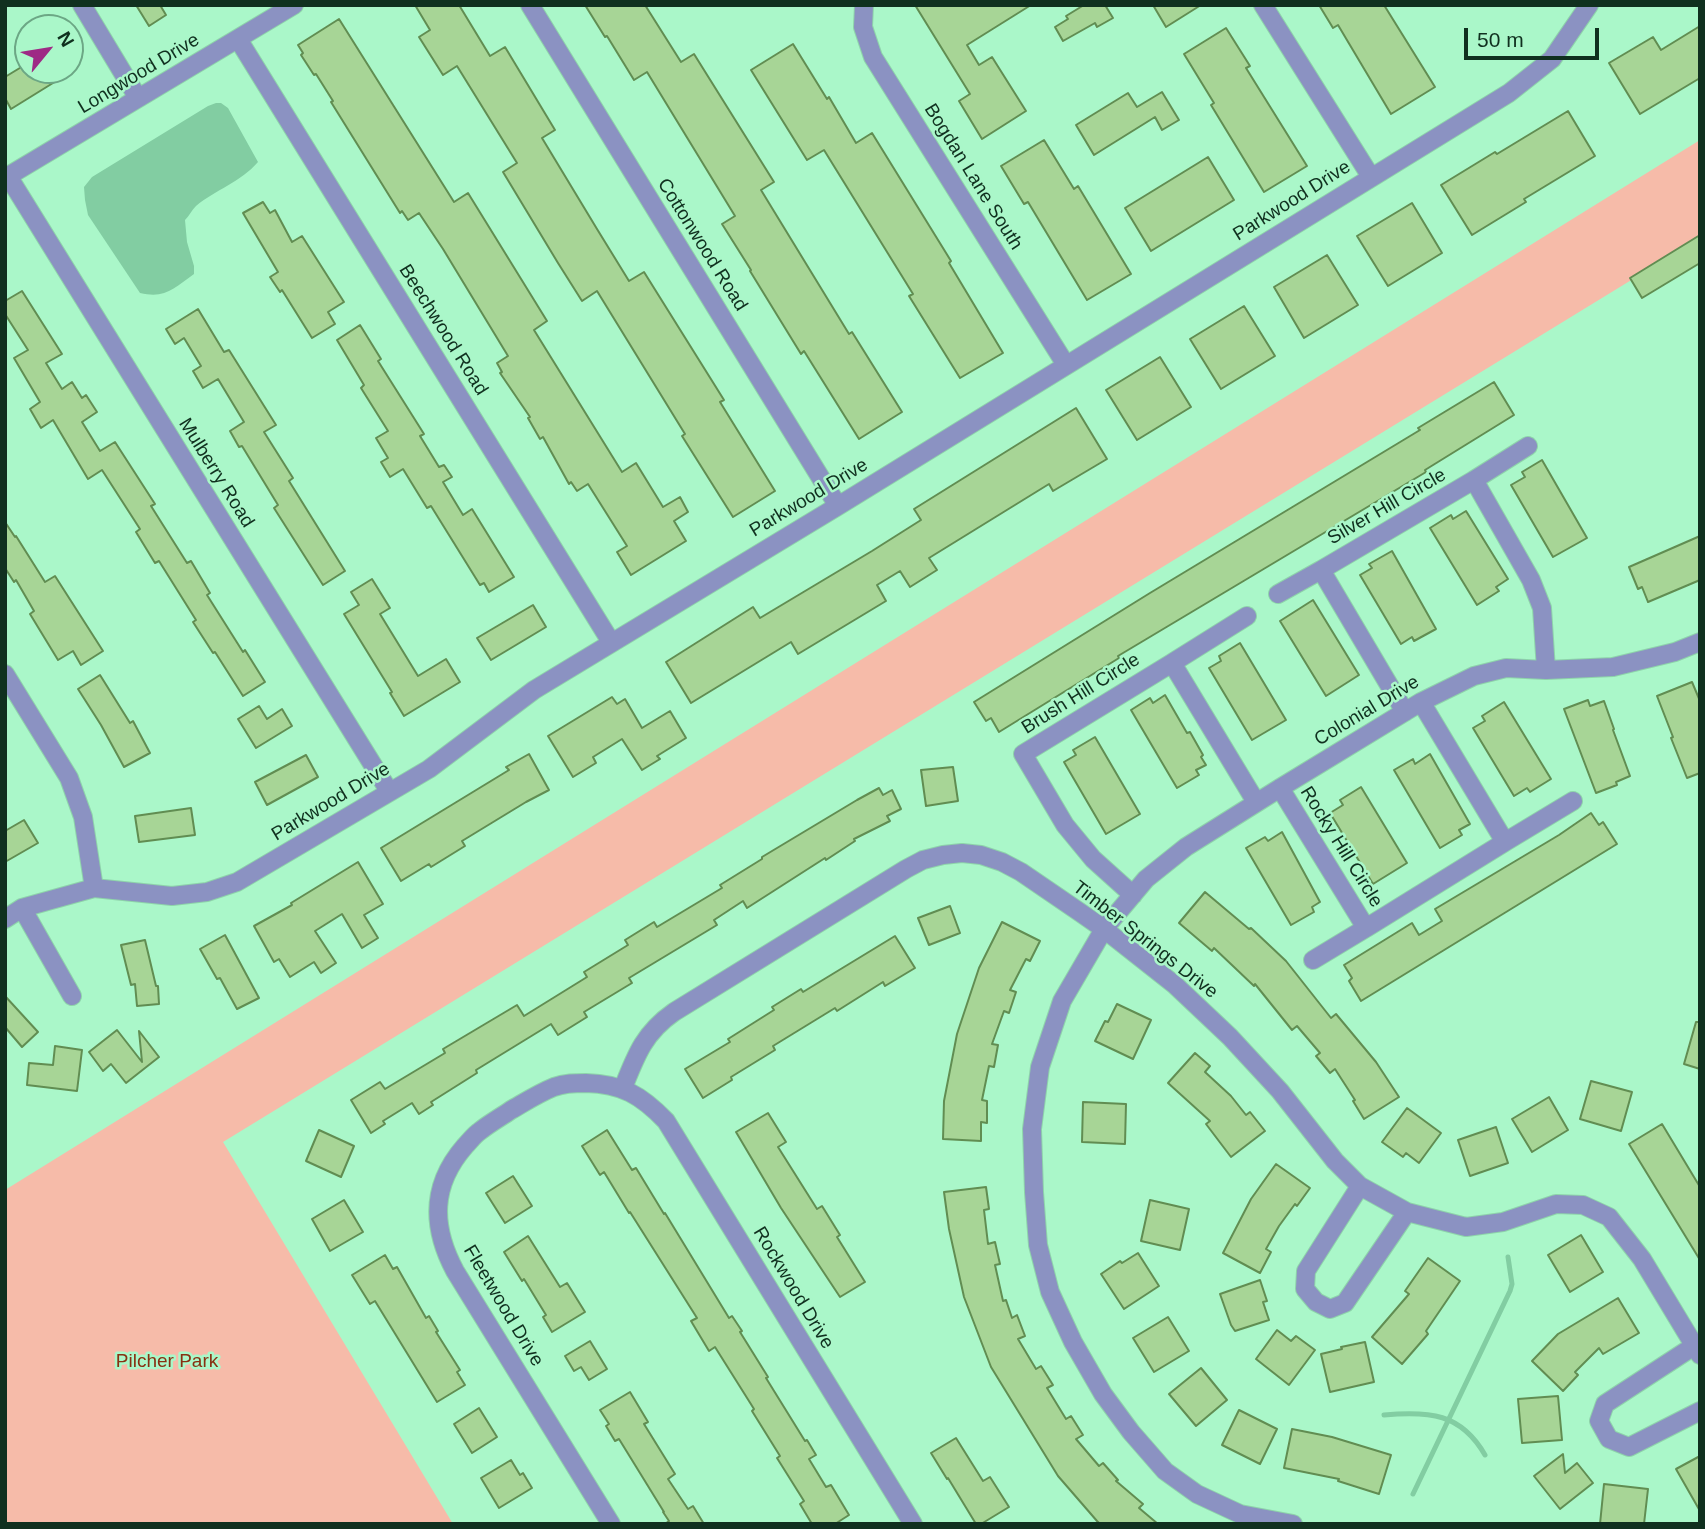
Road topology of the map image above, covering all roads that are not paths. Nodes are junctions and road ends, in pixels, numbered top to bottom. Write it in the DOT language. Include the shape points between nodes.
graph roads {
  1 [pos="82,5"];
  2 [pos="294,5"];
  3 [pos="530,5"];
  4 [pos="864,5"];
  5 [pos="1263,5"];
  6 [pos="1589,5"];
  7 [pos="238,39"];
  8 [pos="138,98"];
  9 [pos="7,177"];
  10 [pos="1371,177"];
  11 [pos="1066,365"];
  12 [pos="1528,446"];
  13 [pos="1474,480"];
  14 [pos="838,506"];
  15 [pos="1321,570"];
  16 [pos="1279,594"];
  17 [pos="1247,617"];
  18 [pos="611,642"];
  19 [pos="1700,642"];
  20 [pos="1172,663"];
  21 [pos="1546,670"];
  22 [pos="5,674"];
  23 [pos="1421,702"];
  24 [pos="1405,712"];
  25 [pos="1280,788"];
  26 [pos="389,791"];
  27 [pos="1573,801"];
  28 [pos="1256,802"];
  29 [pos="1505,842"];
  30 [pos="94,888"];
  31 [pos="1133,895"];
  32 [pos="22,908"];
  33 [pos="5,919"];
  34 [pos="1366,928"];
  35 [pos="1104,929"];
  36 [pos="1313,960"];
  37 [pos="72,996"];
  38 [pos="623,1088"];
  39 [pos="1360,1186"];
  40 [pos="1407,1212"];
  41 [pos="1697,1350"];
  42 [pos="1700,1411"];
  43 [pos="611,1524"];
  44 [pos="913,1524"];
  45 [pos="1293,1524"];
  1 -- 8 [label="street"];
  2 -- 7 [label="street, Longwood Drive"];
  3 -- 14 [label="street, Cottonwood Road"];
  4 -- 11 [label="street, Bogdan Lane South" via="863,27 873,57"];
  5 -- 10 [label="street"];
  6 -- 10 [label="street, Parkwood Drive" via="1552,59 1509,93"];
  7 -- 8 [label="street, Longwood Drive"];
  7 -- 18 [label="street, Beechwood Road"];
  8 -- 9 [label="street, Longwood Drive"];
  9 -- 26 [label="street, Mulberry Road"];
  10 -- 11 [label="street, Parkwood Drive"];
  11 -- 14 [label="street, Parkwood Drive"];
  12 -- 13 [label="street, Silver Hill Circle"];
  13 -- 15 [label="street, Silver Hill Circle"];
  13 -- 21 [label="street, Silver Hill Circle" via="1539,599"];
  14 -- 18 [label="street, Parkwood Drive"];
  15 -- 16 [label="street, Silver Hill Circle"];
  15 -- 24 [label="street, Silver Hill Circle"];
  17 -- 20 [label="street, Brush Hill Circle"];
  18 -- 26 [label="street, Parkwood Drive" via="534,690 429,769"];
  19 -- 21 [label="street, Colonial Drive" via="1614,667"];
  20 -- 28 [label="street, Brush Hill Circle"];
  20 -- 31 [label="street, Brush Hill Circle" via="1023,754 1065,825 1093,859"];
  21 -- 23 [label="street, Colonial Drive" via="1506,668 1474,676"];
  22 -- 30 [label="street" via="69,778 83,817"];
  23 -- 24 [label="street, Colonial Drive"];
  23 -- 29 [label="street"];
  24 -- 25 [label="street, Colonial Drive"];
  25 -- 28 [label="street, Colonial Drive"];
  25 -- 34 [label="street, Rocky Hill Circle"];
  26 -- 30 [label="street, Parkwood Drive" via="237,882 207,892 172,896"];
  27 -- 29 [label="street, Rocky Hill Circle"];
  28 -- 31 [label="street, Colonial Drive" via="1185,847"];
  29 -- 34 [label="street, Rocky Hill Circle"];
  30 -- 32 [label="street, Parkwood Drive"];
  31 -- 35 [label="street, Colonial Drive"];
  32 -- 33 [label="street, Parkwood Drive"];
  32 -- 37 [label="street"];
  34 -- 36 [label="street, Rocky Hill Circle"];
  35 -- 38 [label="street, Timber Springs Drive" via="1002,862 962,853 923,860 658,1023 645,1039"];
  35 -- 39 [label="street, Timber Springs Drive" via="1175,985 1230,1037"];
  35 -- 45 [label="street, Colonial Drive" via="1062,1001 1040,1067 1032,1129 1034,1192 1038,1245 1050,1292 1104,1394 1166,1471 1197,1494 1240,1514"];
  38 -- 43 [label="street, Fleetwood Drive" via="557,1086 492,1122 456,1156 441,1185 437,1217 455,1270"];
  38 -- 44 [label="street, Rockwood Drive" via="656,1110 674,1132"];
  39 -- 40 [label="street, Timber Springs Drive"];
  39 -- 40 [label="street" via="1306,1271 1305,1289 1316,1302 1330,1309 1345,1303"];
  40 -- 41 [label="street, Timber Springs Drive" via="1466,1227 1503,1222 1556,1204 1583,1205 1609,1217 1642,1259"];
  41 -- 42 [label="street" via="1605,1404 1599,1421 1609,1439 1629,1447"];
}
